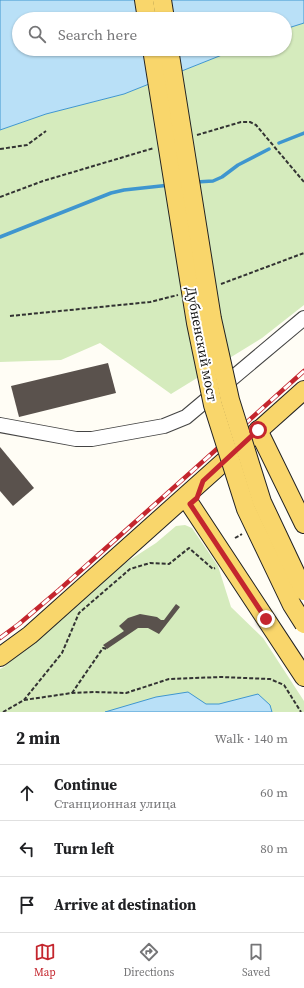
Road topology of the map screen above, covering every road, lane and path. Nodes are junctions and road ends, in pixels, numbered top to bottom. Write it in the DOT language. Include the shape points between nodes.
graph roads {
  1 [pos="144,0"];
  2 [pos="162,0"];
  3 [pos="146,12"];
  4 [pos="164,12"];
  5 [pos="153,56"];
  6 [pos="170,56"];
  7 [pos="46,131"];
  8 [pos="0,149"];
  9 [pos="304,253"];
  10 [pos="215,285"];
  11 [pos="179,294"];
  12 [pos="10,316"];
  13 [pos="304,318"];
  14 [pos="304,390"];
  15 [pos="0,425"];
  16 [pos="258,430"];
  17 [pos="203,481"];
  18 [pos="190,504"];
  19 [pos="304,524"];
  20 [pos="218,566"];
  21 [pos="89,581"];
  22 [pos="304,590"];
  23 [pos="304,624"];
  24 [pos="106,649"];
  25 [pos="0,657"];
  26 [pos="304,677"];
  27 [pos="72,693"];
  28 [pos="24,700"];
  29 [pos="3,712"];
  30 [pos="301,712"];
  1 -- 3 [label="main road"];
  2 -- 4 [label="main road"];
  5 -- 23 [label="main road, Дубненский мост, bridge" via="196,322 213,405 246,509"];
  6 -- 22 [label="main road, Дубненский мост, bridge" via="212,319 230,400 262,502"];
  7 -- 8 [label="path" via="27,145"];
  9 -- 10 [label="path"];
  11 -- 12 [label="path" via="150,302"];
  13 -- 15 [label="lane" via="186,417 176,422 92,439 76,439"];
  14 -- 16 [label="main road"];
  16 -- 17 [label="main road"];
  16 -- 19 [label="main road"];
  17 -- 18 [label="main road" via="197,498"];
  17 -- 21 [label="main road"];
  18 -- 21 [label="main road" via="139,548"];
  18 -- 26 [label="main road"];
  20 -- 28 [label="path" via="213,569 189,548 169,564 150,563 130,569 78,614 62,653"];
  21 -- 25 [label="main road" via="30,635"];
  24 -- 27 [label="path" via="103,648"];
  27 -- 28 [label="path"];
  27 -- 30 [label="path" via="126,693 170,679 270,679 284,685"];
  28 -- 29 [label="path"];
}
